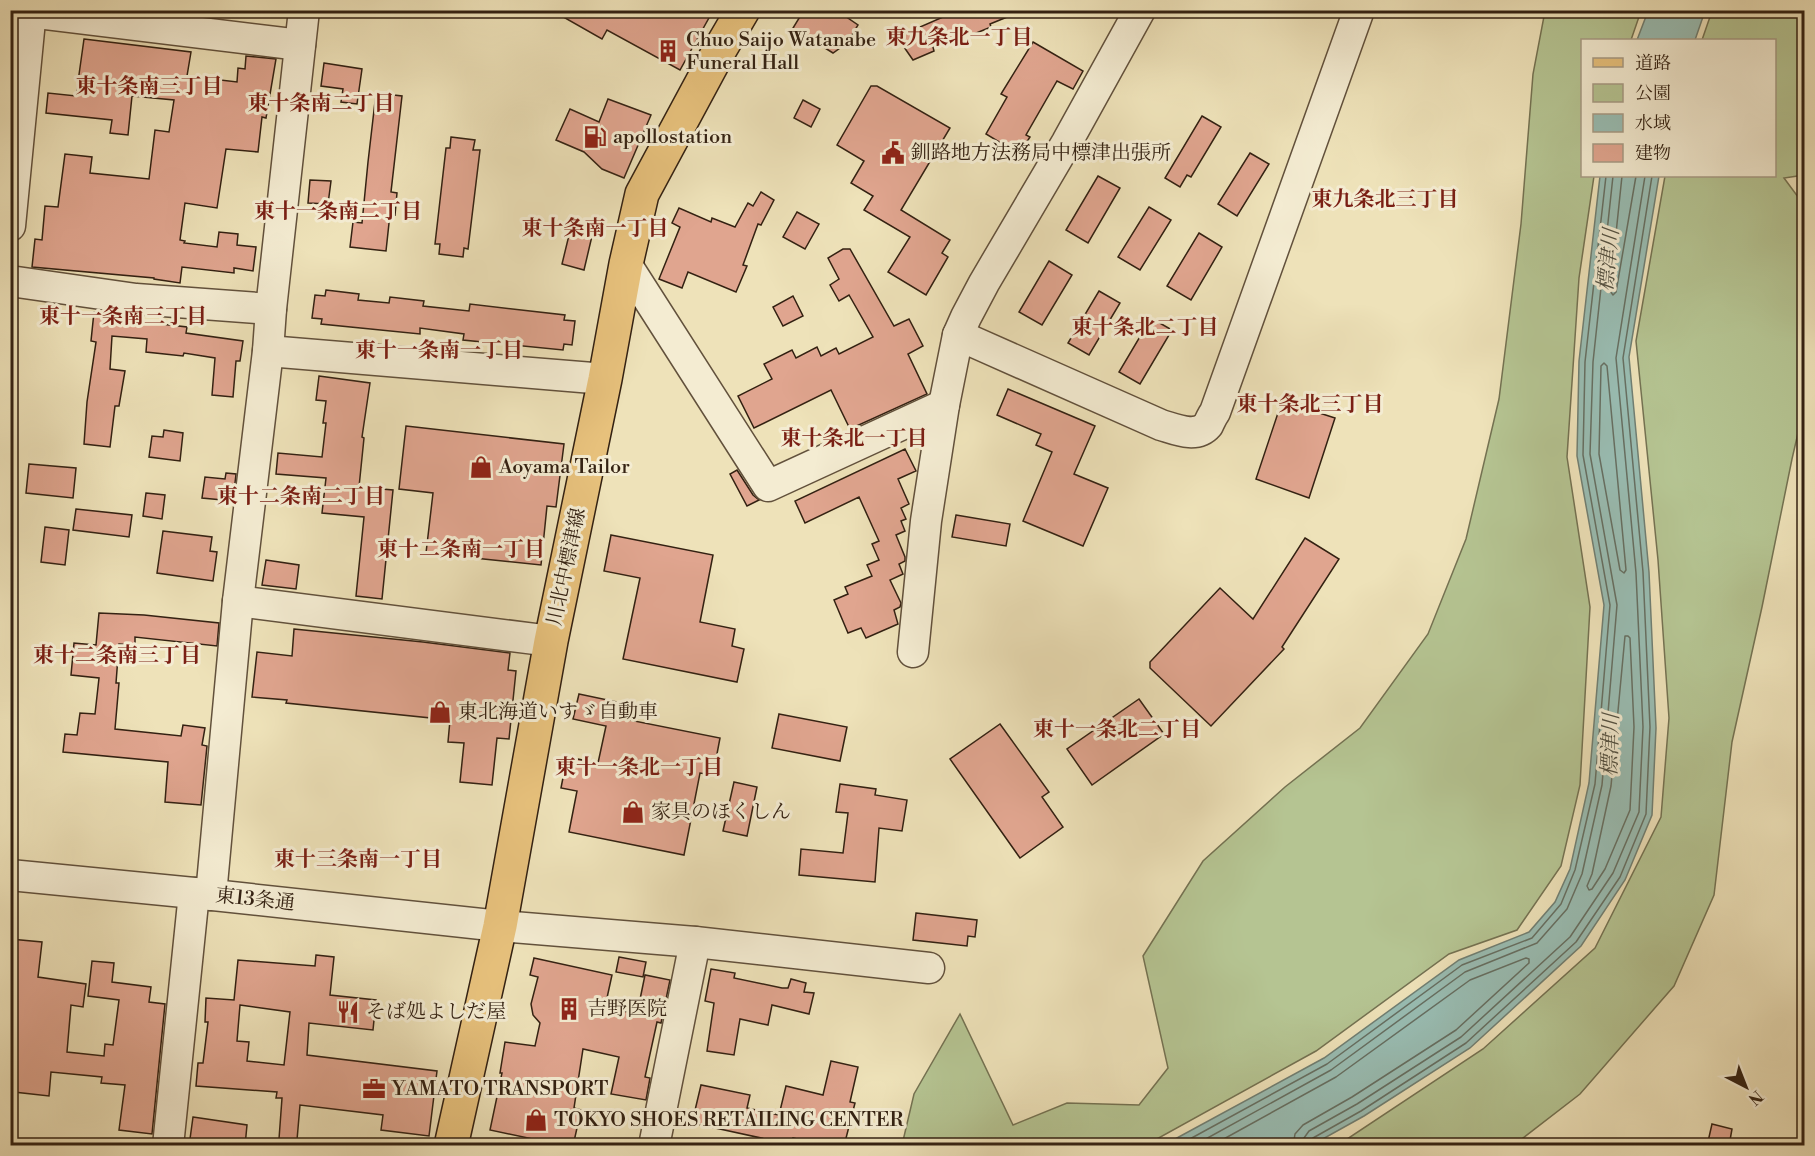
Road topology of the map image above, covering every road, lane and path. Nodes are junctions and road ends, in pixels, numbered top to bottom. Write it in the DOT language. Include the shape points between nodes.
graph roads {
  1 [pos="304,10"];
  2 [pos="743,10"];
  3 [pos="1140,10"];
  4 [pos="1359,10"];
  5 [pos="25,11"];
  6 [pos="300,45"];
  7 [pos="10,226"];
  8 [pos="626,264"];
  9 [pos="10,281"];
  10 [pos="271,309"];
  11 [pos="958,335"];
  12 [pos="268,351"];
  13 [pos="605,379"];
  14 [pos="944,405"];
  15 [pos="238,601"];
  16 [pos="552,641"];
  17 [pos="912,652"];
  18 [pos="10,875"];
  19 [pos="202,894"];
  20 [pos="500,926"];
  21 [pos="695,942"];
  22 [pos="929,968"];
  23 [pos="168,1146"];
  24 [pos="450,1146"];
  25 [pos="654,1146"];
  1 -- 6 [label="street"];
  2 -- 8 [label="main road, 川北中標津線" via="642,194"];
  3 -- 11 [label="street"];
  4 -- 11 [label="street" via="1207,427 1195,433 1161,424"];
  5 -- 6 [label="street"];
  5 -- 7 [label="street"];
  6 -- 10 [label="street"];
  8 -- 13 [label="main road, 川北中標津線"];
  8 -- 14 [label="street" via="768,486"];
  9 -- 10 [label="street" via="136,299"];
  10 -- 12 [label="street"];
  11 -- 14 [label="street"];
  12 -- 13 [label="street"];
  12 -- 15 [label="street"];
  13 -- 16 [label="main road, 川北中標津線"];
  14 -- 17 [label="street"];
  15 -- 16 [label="street"];
  15 -- 19 [label="street"];
  16 -- 20 [label="main road, 川北中標津線"];
  18 -- 19 [label="street, 東13条通"];
  19 -- 20 [label="street, 東13条通"];
  19 -- 23 [label="street"];
  20 -- 21 [label="street, 東13条通"];
  20 -- 24 [label="main road, 川北中標津線"];
  21 -- 22 [label="street, 東13条通"];
  21 -- 25 [label="street"];
}
